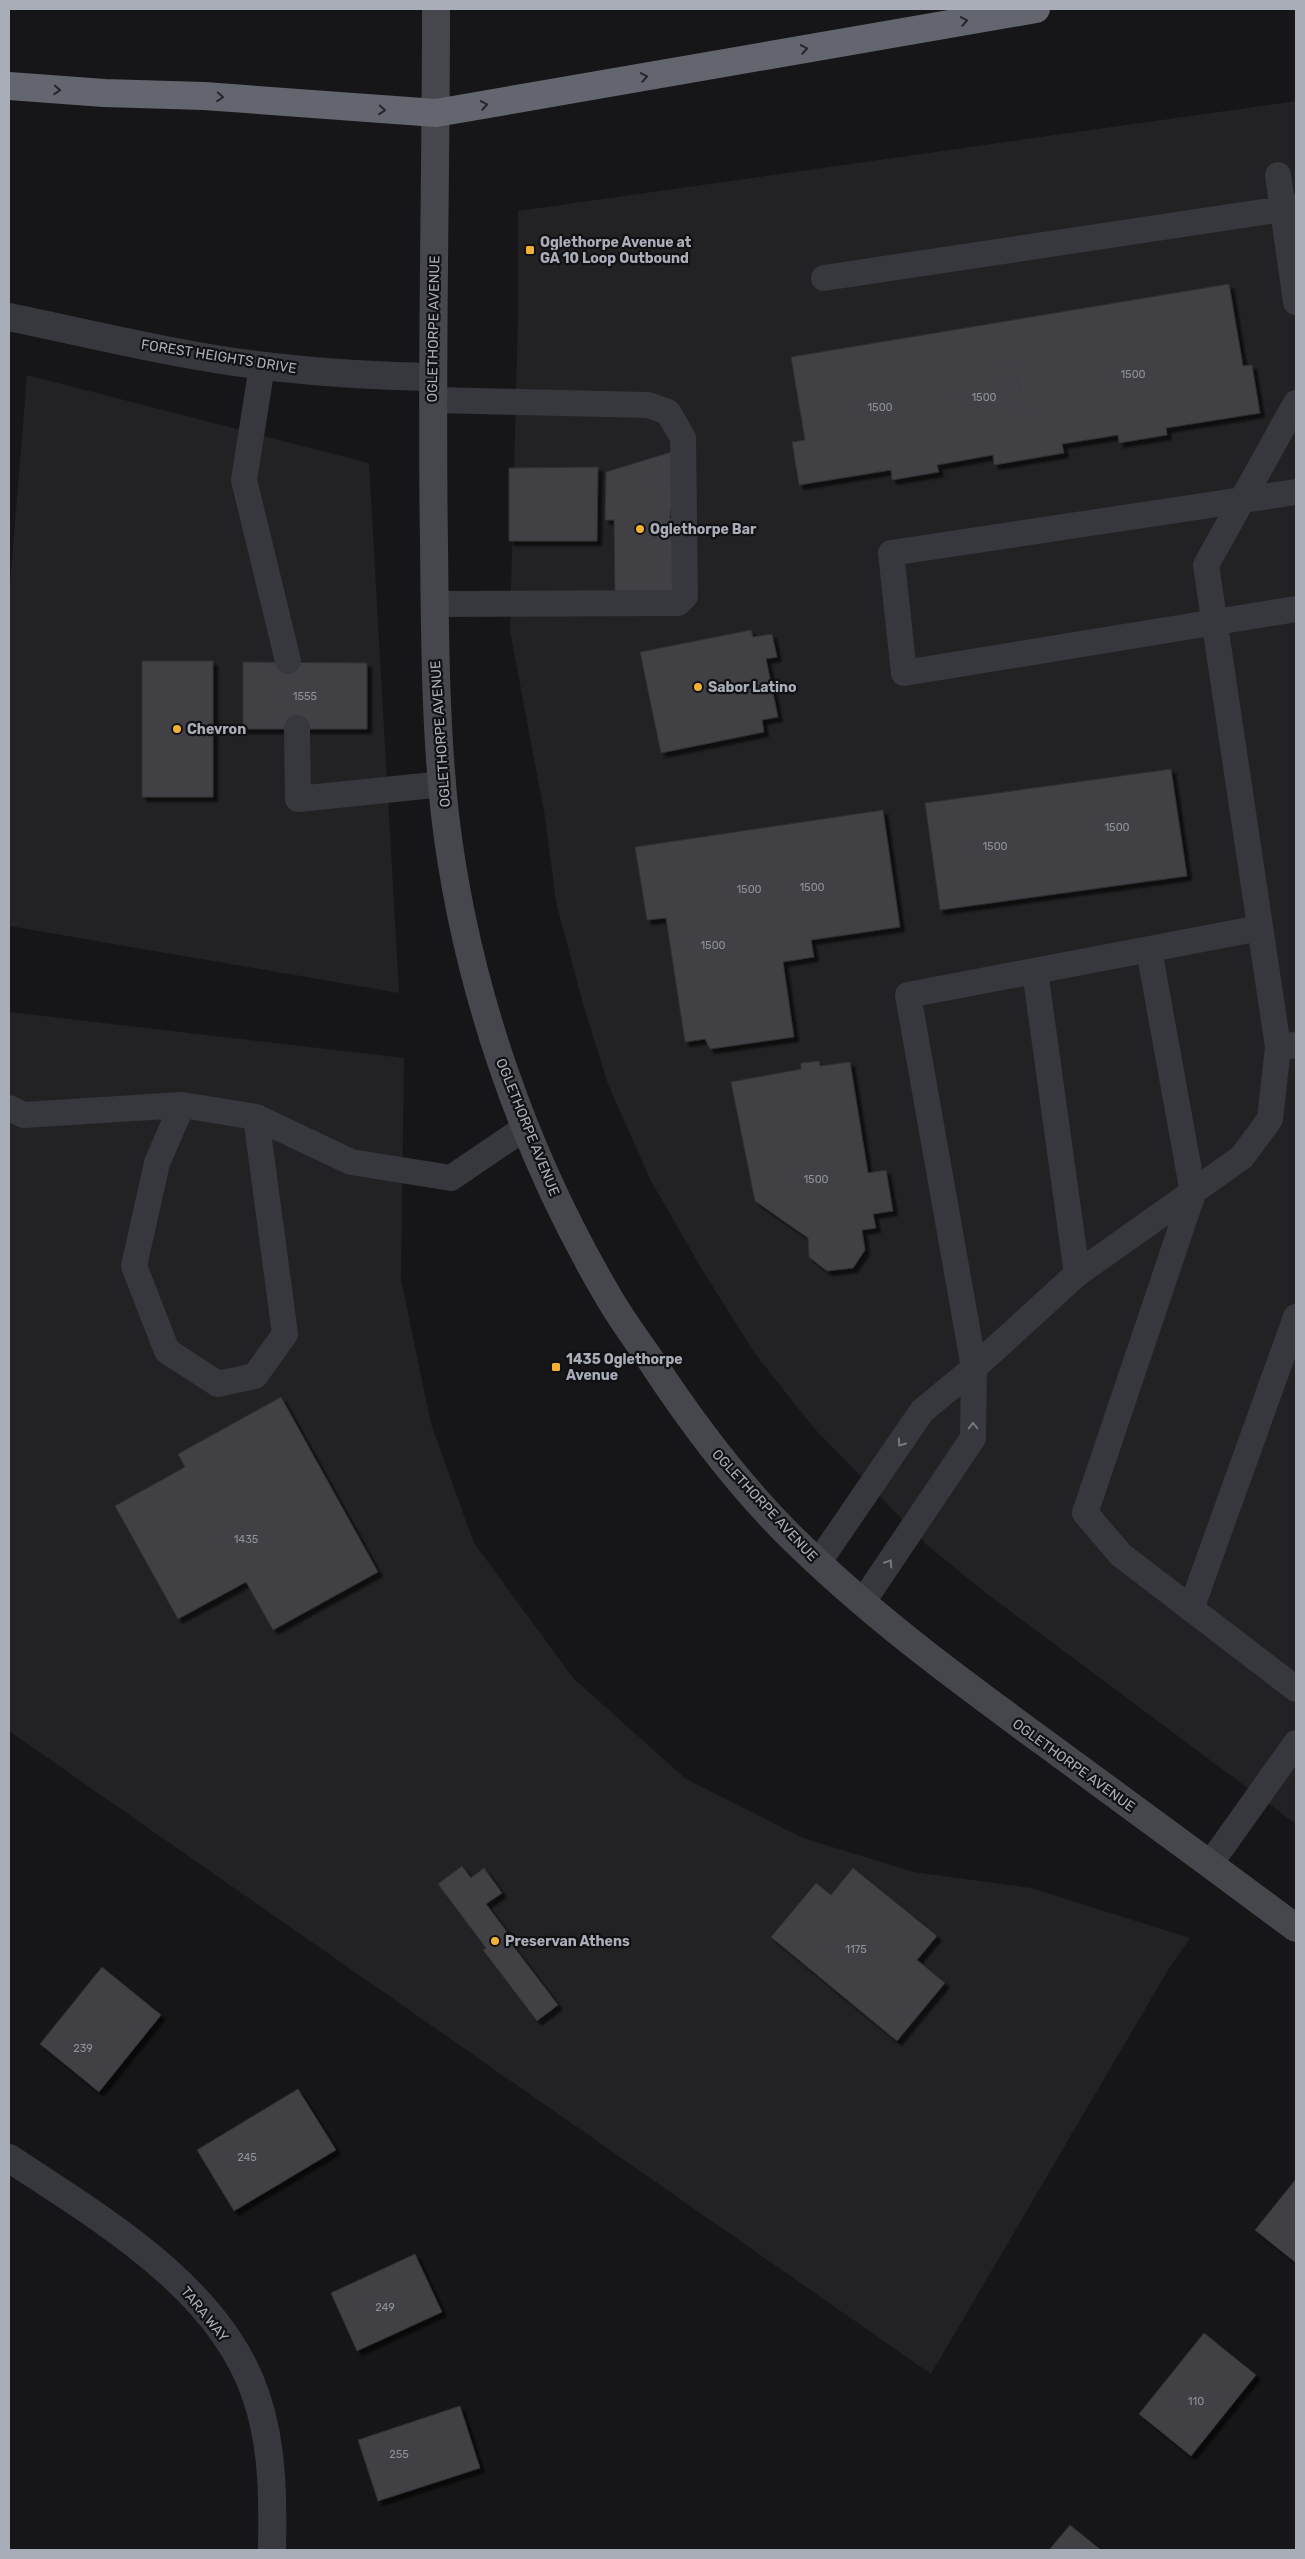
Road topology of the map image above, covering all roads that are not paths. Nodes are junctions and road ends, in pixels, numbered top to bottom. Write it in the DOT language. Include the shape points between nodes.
graph roads {
  1 [pos="436,9"];
  2 [pos="1036,9"];
  3 [pos="9,86"];
  4 [pos="436,113"];
  5 [pos="1278,175"];
  6 [pos="1289,208"];
  7 [pos="824,278"];
  8 [pos="1296,302"];
  9 [pos="9,318"];
  10 [pos="262,366"];
  11 [pos="432,388"];
  12 [pos="1296,403"];
  13 [pos="1296,492"];
  14 [pos="1242,500"];
  15 [pos="434,604"];
  16 [pos="1296,609"];
  17 [pos="1215,621"];
  18 [pos="288,662"];
  19 [pos="297,728"];
  20 [pos="443,784"];
  21 [pos="1260,928"];
  22 [pos="1149,950"];
  23 [pos="1035,971"];
  24 [pos="1287,1046"];
  25 [pos="182,1105"];
  26 [pos="9,1108"];
  27 [pos="256,1117"];
  28 [pos="526,1127"];
  29 [pos="1193,1192"];
  30 [pos="1077,1274"];
  31 [pos="1296,1317"];
  32 [pos="974,1368"];
  33 [pos="818,1563"];
  34 [pos="862,1604"];
  35 [pos="1192,1609"];
  36 [pos="1296,1689"];
  37 [pos="1296,1743"];
  38 [pos="1210,1864"];
  39 [pos="1296,1928"];
  40 [pos="9,2158"];
  41 [pos="272,2550"];
  1 -- 4 [label="main road, OGLETHORPE AVENUE"];
  4 -- 2 [label="highway, one-way"];
  3 -- 4 [label="highway, one-way"];
  4 -- 11 [label="main road, OGLETHORPE AVENUE"];
  5 -- 6 [label="lane"];
  6 -- 7 [label="lane"];
  6 -- 8 [label="lane"];
  9 -- 10 [label="street, FOREST HEIGHTS DRIVE"];
  10 -- 11 [label="street, FOREST HEIGHTS DRIVE" via="375,376"];
  10 -- 18 [label="lane" via="244,480"];
  11 -- 15 [label="main road, OGLETHORPE AVENUE"];
  11 -- 15 [label="lane" via="648,406 668,412 683,438 686,596 678,602"];
  12 -- 14 [label="lane"];
  13 -- 14 [label="lane"];
  14 -- 17 [label="lane" via="1206,565"];
  14 -- 17 [label="lane" via="890,553 904,672"];
  15 -- 20 [label="main road, OGLETHORPE AVENUE" via="436,714"];
  16 -- 17 [label="lane"];
  17 -- 21 [label="lane"];
  19 -- 20 [label="lane" via="298,799"];
  20 -- 28 [label="main road, OGLETHORPE AVENUE" via="445,818 466,935 495,1045"];
  21 -- 22 [label="lane"];
  21 -- 24 [label="lane"];
  22 -- 23 [label="lane"];
  22 -- 29 [label="lane"];
  23 -- 30 [label="lane"];
  23 -- 32 [label="lane" via="908,996"];
  24 -- 29 [label="lane" via="1270,1119 1242,1158"];
  25 -- 26 [label="lane" via="24,1115"];
  25 -- 27 [label="lane"];
  25 -- 27 [label="lane" via="157,1163 134,1266 167,1351 218,1384 256,1376 285,1334"];
  27 -- 28 [label="lane" via="351,1162 451,1178"];
  28 -- 33 [label="main road, OGLETHORPE AVENUE" via="556,1197 608,1297 722,1463"];
  29 -- 30 [label="lane"];
  29 -- 35 [label="lane" via="1085,1513 1121,1555"];
  30 -- 32 [label="lane"];
  31 -- 35 [label="lane"];
  32 -- 33 [label="lane, one-way" via="922,1412"];
  34 -- 32 [label="lane, one-way" via="973,1438"];
  33 -- 34 [label="main road, OGLETHORPE AVENUE"];
  34 -- 38 [label="main road, OGLETHORPE AVENUE" via="930,1658"];
  35 -- 36 [label="lane"];
  37 -- 38 [label="lane"];
  38 -- 39 [label="main road, OGLETHORPE AVENUE"];
  40 -- 41 [label="street, TARA WAY" via="123,2234 173,2274 209,2315 236,2354 256,2395 268,2445"];
}
